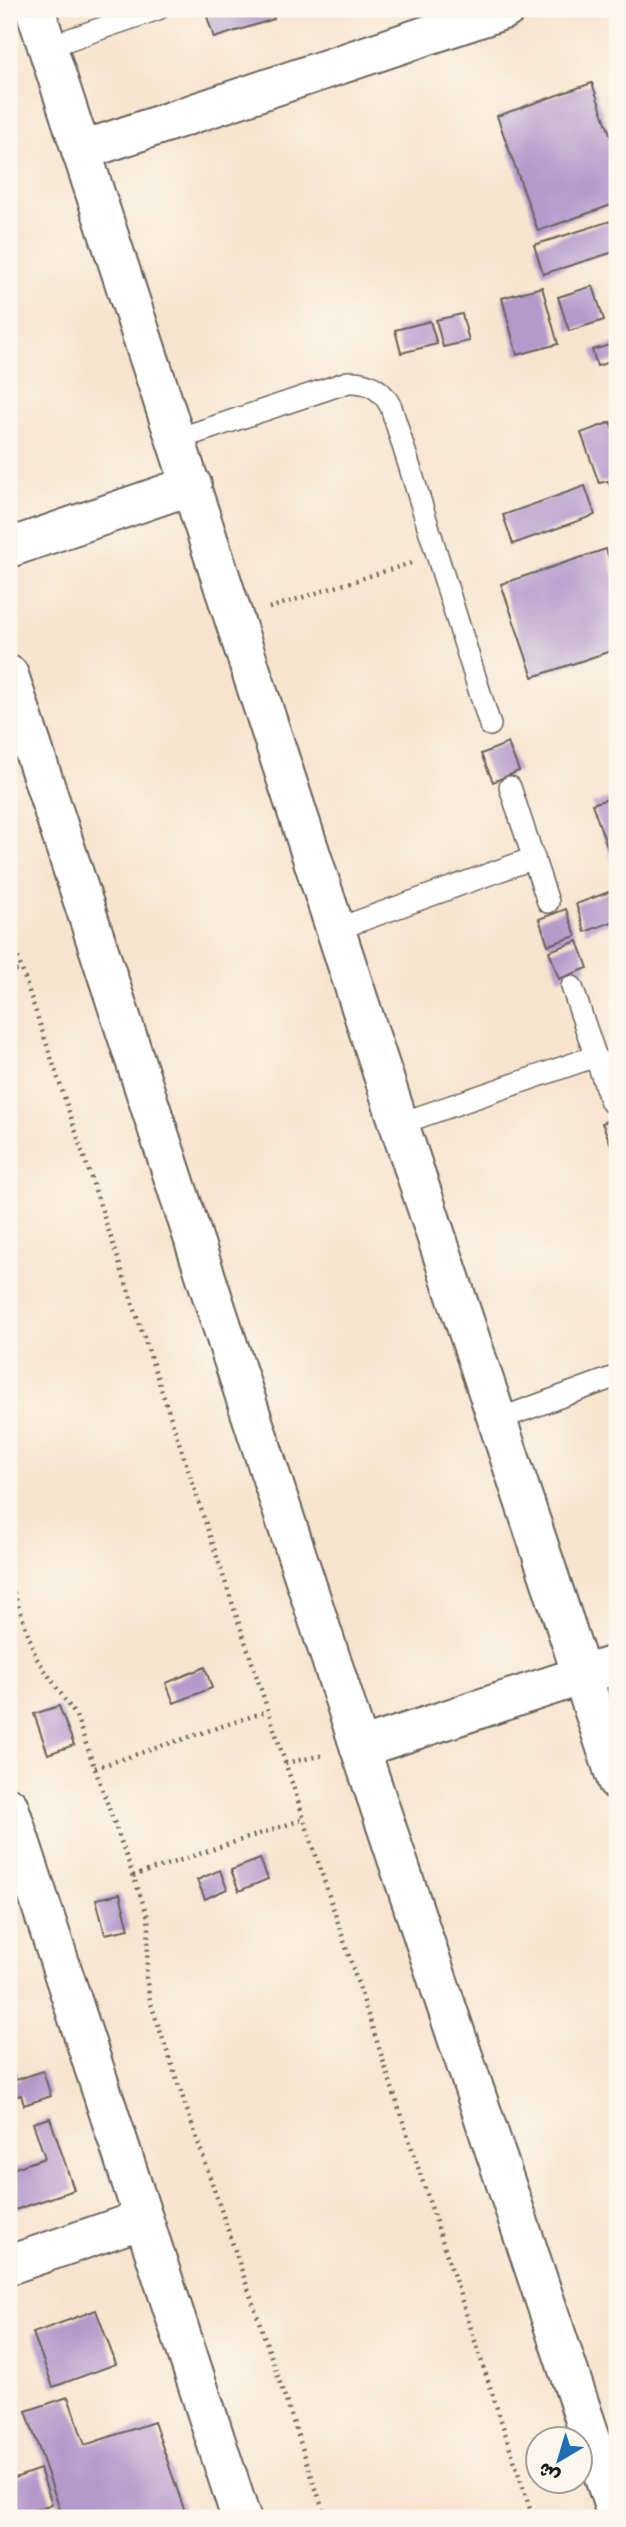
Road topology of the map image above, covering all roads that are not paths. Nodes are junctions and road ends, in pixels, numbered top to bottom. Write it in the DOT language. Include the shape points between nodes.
graph roads {
  1 [pos="35,9"];
  2 [pos="158,9"];
  3 [pos="506,9"];
  4 [pos="47,47"];
  5 [pos="80,152"];
  6 [pos="176,440"];
  7 [pos="192,485"];
  8 [pos="9,548"];
  9 [pos="9,675"];
  10 [pos="490,725"];
  11 [pos="510,787"];
  12 [pos="534,858"];
  13 [pos="548,902"];
  14 [pos="337,929"];
  15 [pos="572,987"];
  16 [pos="596,1056"];
  17 [pos="611,1102"];
  18 [pos="399,1124"];
  19 [pos="617,1376"];
  20 [pos="497,1420"];
  21 [pos="600,1669"];
  22 [pos="360,1748"];
  23 [pos="617,1781"];
  24 [pos="9,1807"];
  25 [pos="143,2219"];
  26 [pos="9,2265"];
  27 [pos="617,2516"];
  28 [pos="242,2518"];
  1 -- 4 [label="street"];
  2 -- 4 [label="lane"];
  3 -- 5 [label="street"];
  4 -- 5 [label="street"];
  5 -- 6 [label="street"];
  6 -- 7 [label="street"];
  6 -- 10 [label="lane" via="348,382 367,384 385,396"];
  7 -- 8 [label="street"];
  7 -- 14 [label="street"];
  9 -- 22 [label="street"];
  11 -- 12 [label="lane"];
  12 -- 13 [label="lane"];
  12 -- 14 [label="lane"];
  14 -- 18 [label="street"];
  15 -- 16 [label="lane"];
  16 -- 17 [label="lane"];
  16 -- 18 [label="lane"];
  18 -- 20 [label="street"];
  19 -- 20 [label="lane"];
  20 -- 21 [label="street"];
  21 -- 22 [label="street"];
  21 -- 23 [label="street"];
  22 -- 27 [label="street"];
  24 -- 25 [label="street"];
  25 -- 26 [label="street"];
  25 -- 28 [label="street"];
}
